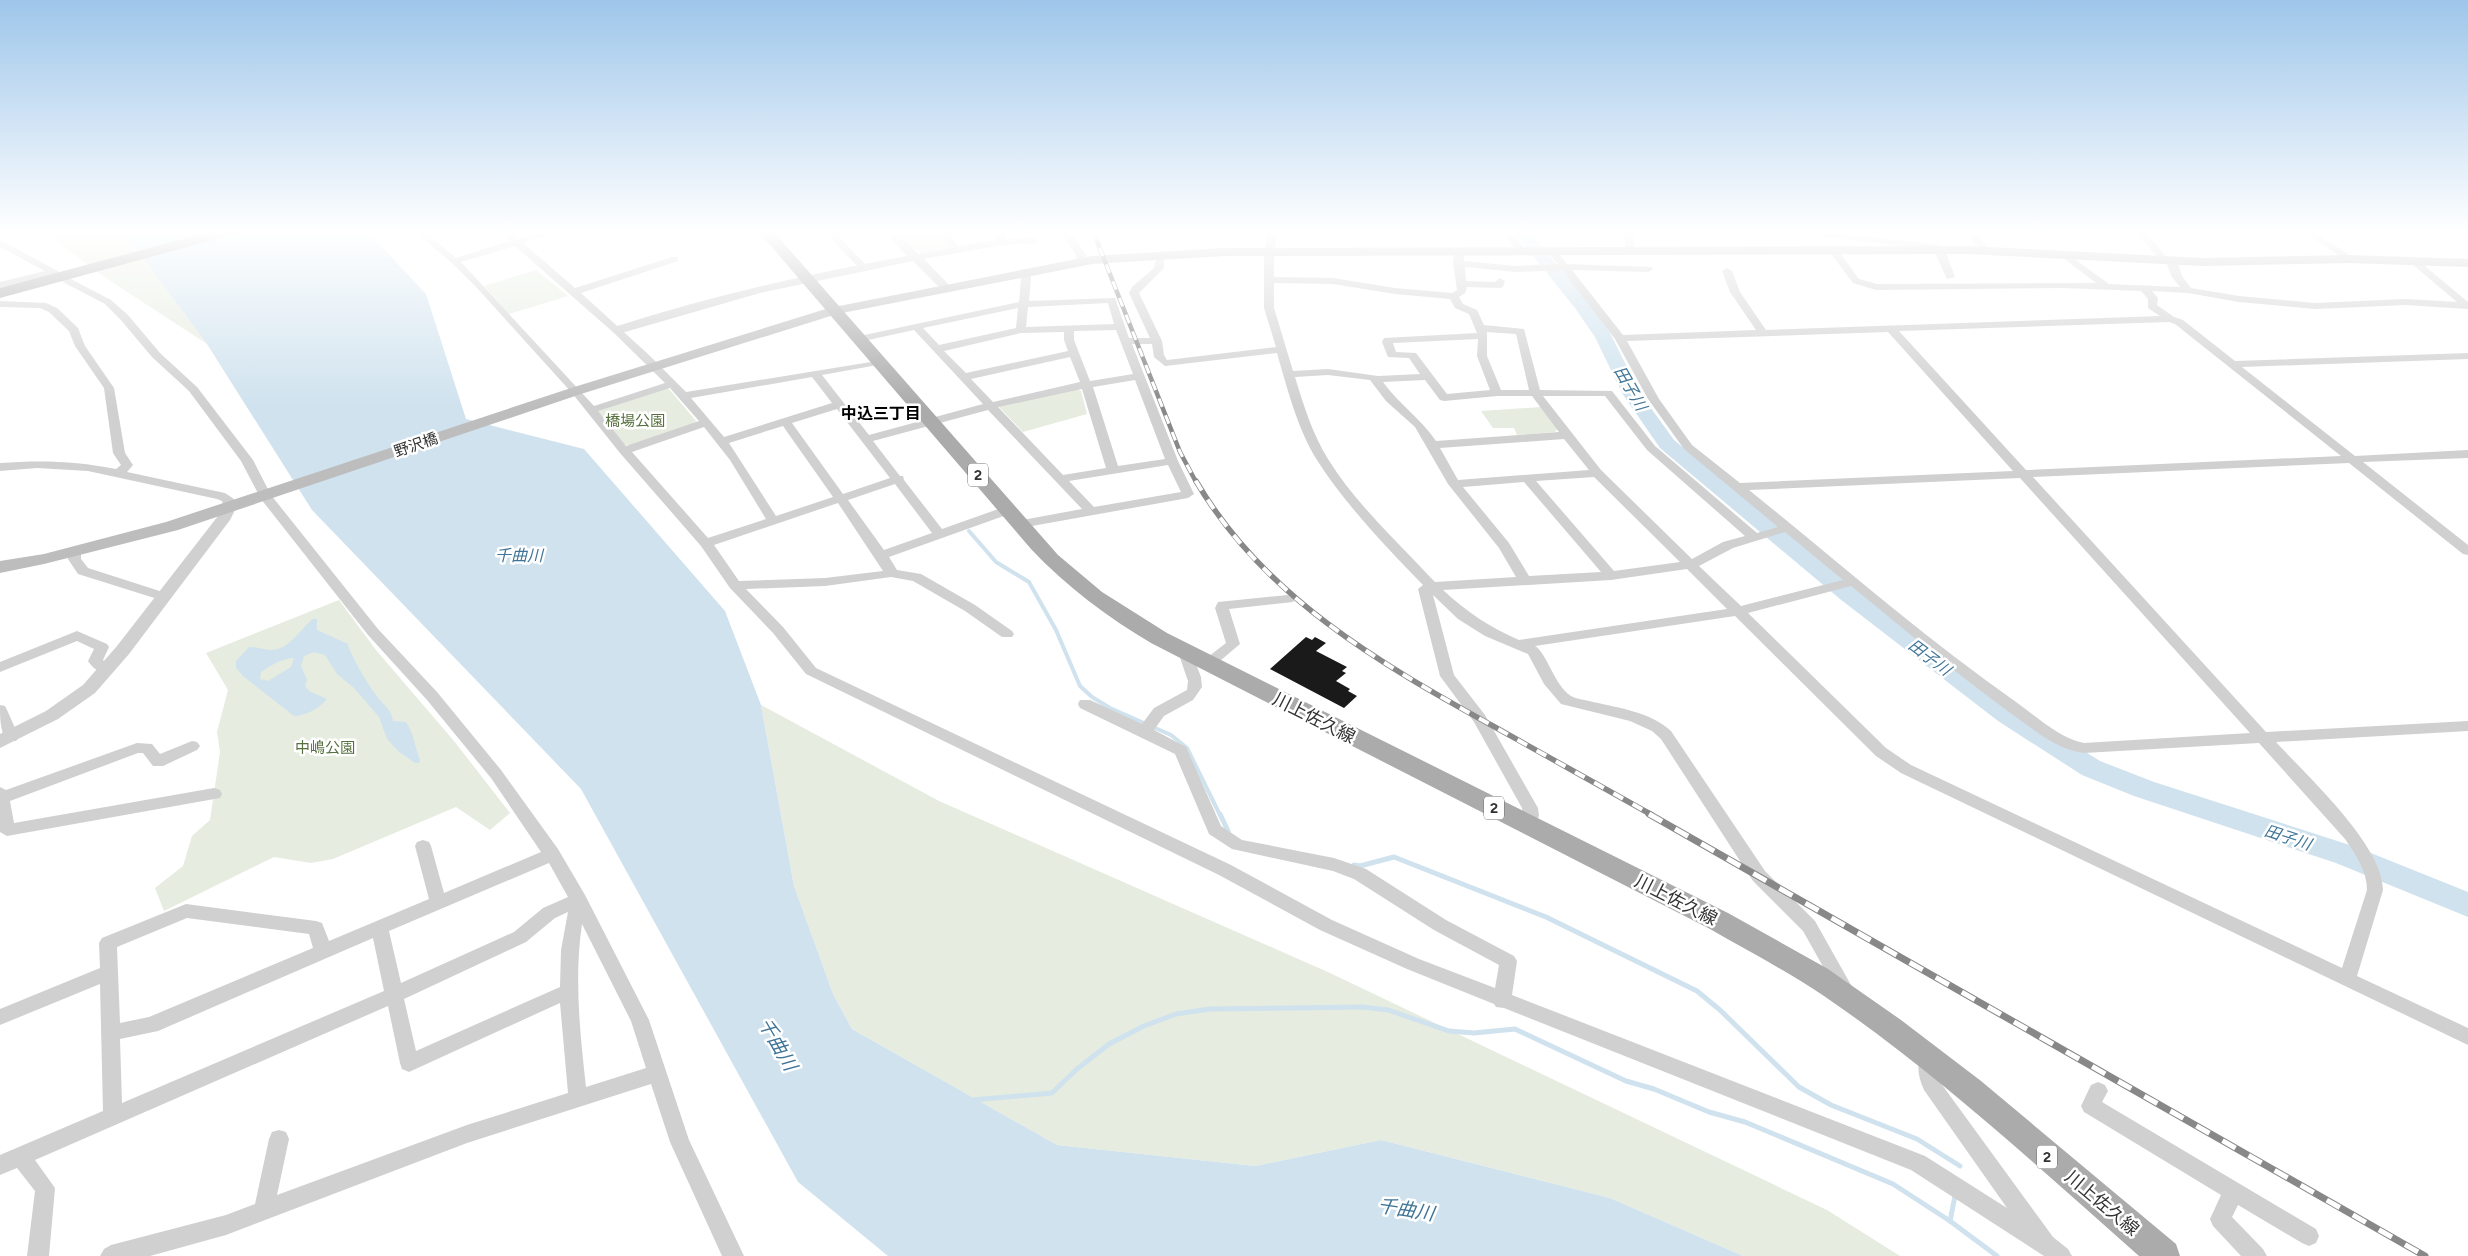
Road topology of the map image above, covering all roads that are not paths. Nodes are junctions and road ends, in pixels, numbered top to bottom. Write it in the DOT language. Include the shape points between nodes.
graph roads {
  1 [pos="13,290"];
  2 [pos="84,290"];
  3 [pos="480,290"];
  4 [pos="570,290"];
  5 [pos="580,290"];
  6 [pos="766,290"];
  7 [pos="815,290"];
  8 [pos="938,290"];
  9 [pos="1025,290"];
  10 [pos="1135,290"];
  11 [pos="1268,290"];
  12 [pos="1386,290"];
  13 [pos="1458,290"];
  14 [pos="1462,290"];
  15 [pos="1582,290"];
  16 [pos="1734,290"];
  17 [pos="2140,290"];
  18 [pos="2145,290"];
  19 [pos="2188,290"];
  20 [pos="2447,290"];
  21 [pos="573,292"];
  22 [pos="0,293"];
  23 [pos="0,304"];
  24 [pos="1024,304"];
  25 [pos="2467,306"];
  26 [pos="834,311"];
  27 [pos="2170,319"];
  28 [pos="916,327"];
  29 [pos="1120,327"];
  30 [pos="1069,329"];
  31 [pos="618,330"];
  32 [pos="1021,330"];
  33 [pos="1892,330"];
  34 [pos="1482,332"];
  35 [pos="1764,334"];
  36 [pos="1620,338"];
  37 [pos="859,339"];
  38 [pos="1126,341"];
  39 [pos="1158,341"];
  40 [pos="937,349"];
  41 [pos="1280,350"];
  42 [pos="1074,353"];
  43 [pos="2468,356"];
  44 [pos="878,362"];
  45 [pos="2234,364"];
  46 [pos="656,366"];
  47 [pos="815,373"];
  48 [pos="1290,374"];
  49 [pos="1140,376"];
  50 [pos="963,377"];
  51 [pos="1428,377"];
  52 [pos="1375,379"];
  53 [pos="1086,383"];
  54 [pos="673,384"];
  55 [pos="1497,392"];
  56 [pos="571,393"];
  57 [pos="1535,393"];
  58 [pos="684,396"];
  59 [pos="840,404"];
  60 [pos="991,405"];
  61 [pos="591,410"];
  62 [pos="785,421"];
  63 [pos="931,422"];
  64 [pos="705,423"];
  65 [pos="1567,435"];
  66 [pos="868,440"];
  67 [pos="722,441"];
  68 [pos="1433,444"];
  69 [pos="624,451"];
  70 [pos="2468,454"];
  71 [pos="2353,459"];
  72 [pos="1172,461"];
  73 [pos="0,467"];
  74 [pos="1113,470"];
  75 [pos="1597,473"];
  76 [pos="118,474"];
  77 [pos="2024,475"];
  78 [pos="1527,478"];
  79 [pos="899,479"];
  80 [pos="1061,479"];
  81 [pos="1454,484"];
  82 [pos="1736,487"];
  83 [pos="265,496"];
  84 [pos="839,499"];
  85 [pos="229,508"];
  86 [pos="1008,510"];
  87 [pos="1091,511"];
  88 [pos="773,520"];
  89 [pos="1020,524"];
  90 [pos="1784,529"];
  91 [pos="939,534"];
  92 [pos="1760,537"];
  93 [pos="706,542"];
  94 [pos="75,551"];
  95 [pos="2468,551"];
  96 [pos="881,555"];
  97 [pos="1691,564"];
  98 [pos="0,567"];
  99 [pos="890,572"];
  100 [pos="1611,576"];
  101 [pos="1526,582"];
  102 [pos="1851,582"];
  103 [pos="735,585"];
  104 [pos="1432,586"];
  105 [pos="164,597"];
  106 [pos="1288,600"];
  107 [pos="1740,611"];
  108 [pos="1007,634"];
  109 [pos="1521,644"];
  110 [pos="1185,652"];
  111 [pos="1209,663"];
  112 [pos="0,667"];
  113 [pos="108,670"];
  114 [pos="1085,704"];
  115 [pos="0,710"];
  116 [pos="2468,726"];
  117 [pos="1148,727"];
  118 [pos="2265,738"];
  119 [pos="5,740"];
  120 [pos="192,746"];
  121 [pos="214,794"];
  122 [pos="1,796"];
  123 [pos="1527,824"];
  124 [pos="423,846"];
  125 [pos="552,854"];
  126 [pos="579,900"];
  127 [pos="438,903"];
  128 [pos="380,928"];
  129 [pos="323,952"];
  130 [pos="107,973"];
  131 [pos="2347,980"];
  132 [pos="567,992"];
  133 [pos="394,995"];
  134 [pos="1849,998"];
  135 [pos="1502,1001"];
  136 [pos="0,1017"];
  137 [pos="110,1033"];
  138 [pos="2468,1037"];
  139 [pos="1929,1057"];
  140 [pos="658,1073"];
  141 [pos="2098,1091"];
  142 [pos="578,1099"];
  143 [pos="113,1115"];
  144 [pos="278,1140"];
  145 [pos="20,1156"];
  146 [pos="0,1165"];
  147 [pos="2234,1191"];
  148 [pos="264,1211"];
  149 [pos="2309,1236"];
  150 [pos="2046,1244"];
  151 [pos="38,1256"];
  152 [pos="111,1256"];
  153 [pos="733,1256"];
  154 [pos="2062,1256"];
  155 [pos="2164,1256"];
  156 [pos="2256,1256"];
  1 -- 22 [label="highway"];
  2 -- 83 [label="street" via="108,302 156,355 193,389 247,460"];
  3 -- 56 [label="street"];
  4 -- 21 [label="street"];
  5 -- 21 [label="street"];
  6 -- 31 [label="street" via="667,313"];
  7 -- 26 [label="main road, 2"];
  8 -- 26 [label="main road, 野沢橋"];
  9 -- 24 [label="street"];
  10 -- 39 [label="street"];
  11 -- 41 [label="street" via="1268,308"];
  12 -- 13 [label="street"];
  13 -- 14 [label="street"];
  13 -- 34 [label="street" via="1459,306 1473,312"];
  15 -- 36 [label="street"];
  16 -- 35 [label="street"];
  17 -- 18 [label="street"];
  18 -- 19 [label="street"];
  18 -- 27 [label="street" via="2153,298 2154,309"];
  19 -- 25 [label="street" via="2239,299 2315,306 2406,302"];
  20 -- 25 [label="street"];
  21 -- 31 [label="street"];
  23 -- 76 [label="street" via="42,306 53,310 74,330 80,346 109,388 119,453 127,465"];
  24 -- 28 [label="street"];
  24 -- 29 [label="street" via="1112,300"];
  24 -- 32 [label="street"];
  26 -- 37 [label="main road, 2"];
  26 -- 46 [label="main road, 野沢橋"];
  27 -- 33 [label="street"];
  27 -- 45 [label="street"];
  28 -- 37 [label="street"];
  28 -- 40 [label="street"];
  29 -- 30 [label="street"];
  29 -- 38 [label="street"];
  30 -- 32 [label="street"];
  30 -- 42 [label="street"];
  31 -- 46 [label="street"];
  32 -- 40 [label="street"];
  33 -- 35 [label="street"];
  33 -- 77 [label="street"];
  34 -- 51 [label="street" via="1388,340 1392,354 1412,355"];
  34 -- 55 [label="street" via="1482,356"];
  34 -- 57 [label="street" via="1520,331"];
  35 -- 36 [label="street"];
  36 -- 82 [label="street" via="1654,399 1682,440"];
  37 -- 44 [label="main road, 2"];
  38 -- 39 [label="street"];
  38 -- 49 [label="street"];
  39 -- 41 [label="street" via="1157,355 1165,362"];
  40 -- 50 [label="street"];
  41 -- 48 [label="street"];
  42 -- 50 [label="street"];
  42 -- 53 [label="street"];
  43 -- 45 [label="street"];
  44 -- 47 [label="street"];
  44 -- 63 [label="main road, 2"];
  45 -- 71 [label="street"];
  46 -- 54 [label="street"];
  46 -- 56 [label="main road, 野沢橋"];
  47 -- 58 [label="street"];
  47 -- 59 [label="street"];
  48 -- 52 [label="street" via="1334,372"];
  48 -- 104 [label="street" via="1297,402 1322,459"];
  49 -- 53 [label="street"];
  49 -- 72 [label="street"];
  50 -- 60 [label="street"];
  51 -- 52 [label="street"];
  51 -- 55 [label="street" via="1444,398"];
  52 -- 68 [label="street"];
  53 -- 60 [label="street"];
  53 -- 74 [label="street"];
  54 -- 58 [label="street"];
  54 -- 61 [label="street"];
  55 -- 57 [label="street"];
  56 -- 61 [label="street"];
  56 -- 83 [label="main road, 野沢橋"];
  57 -- 65 [label="street"];
  57 -- 92 [label="street" via="1612,395 1651,448"];
  58 -- 64 [label="street"];
  59 -- 62 [label="street"];
  59 -- 66 [label="street"];
  60 -- 63 [label="street"];
  60 -- 80 [label="street"];
  61 -- 69 [label="street"];
  62 -- 67 [label="street"];
  62 -- 84 [label="street"];
  63 -- 66 [label="street"];
  63 -- 86 [label="main road, 2"];
  64 -- 67 [label="street"];
  64 -- 69 [label="street"];
  65 -- 68 [label="street"];
  65 -- 75 [label="street"];
  66 -- 79 [label="street"];
  67 -- 88 [label="street"];
  68 -- 81 [label="street"];
  69 -- 93 [label="street"];
  70 -- 71 [label="street"];
  71 -- 77 [label="street"];
  71 -- 95 [label="street"];
  72 -- 74 [label="street"];
  72 -- 87 [label="street" via="1188,494"];
  73 -- 76 [label="street" via="37,464 88,467"];
  74 -- 80 [label="street"];
  75 -- 78 [label="street"];
  75 -- 97 [label="street"];
  76 -- 85 [label="street" via="221,496 228,499"];
  77 -- 82 [label="street"];
  77 -- 118 [label="street"];
  78 -- 81 [label="street"];
  78 -- 100 [label="street"];
  79 -- 84 [label="street"];
  79 -- 91 [label="street"];
  80 -- 87 [label="street"];
  81 -- 101 [label="street" via="1504,546"];
  82 -- 90 [label="street"];
  83 -- 85 [label="main road, 野沢橋"];
  83 -- 125 [label="street" via="374,632 496,774"];
  84 -- 88 [label="street"];
  84 -- 96 [label="street"];
  85 -- 94 [label="main road, 野沢橋"];
  85 -- 105 [label="street"];
  86 -- 89 [label="main road, 2"];
  86 -- 91 [label="street"];
  87 -- 89 [label="street"];
  88 -- 93 [label="street"];
  89 -- 110 [label="main road, 川上佐久線 / 2" via="1056,566 1080,586 1136,625"];
  90 -- 92 [label="street"];
  90 -- 102 [label="street"];
  91 -- 96 [label="street"];
  92 -- 97 [label="street" via="1728,545"];
  93 -- 103 [label="street"];
  94 -- 98 [label="main road, 野沢橋"];
  94 -- 105 [label="street" via="74,559 83,571"];
  96 -- 99 [label="street"];
  97 -- 100 [label="street"];
  97 -- 107 [label="street"];
  99 -- 103 [label="street" via="825,582"];
  99 -- 108 [label="street" via="916,577"];
  100 -- 101 [label="street"];
  101 -- 104 [label="street"];
  102 -- 107 [label="street"];
  102 -- 118 [label="street" via="2030,721 2072,746"];
  103 -- 135 [label="street" via="811,671 1217,866 1326,924"];
  104 -- 109 [label="street" via="1463,616 1490,632"];
  104 -- 123 [label="street" via="1425,592 1448,676 1480,719 1530,808"];
  105 -- 113 [label="street"];
  106 -- 111 [label="street" via="1223,604 1233,644"];
  107 -- 109 [label="street"];
  107 -- 131 [label="street" via="1882,752 1906,769"];
  109 -- 134 [label="street" via="1536,655 1549,681 1566,700 1634,717 1657,727 1666,735 1760,876 1809,926"];
  110 -- 111 [label="main road, 川上佐久線 / 2"];
  110 -- 117 [label="street" via="1185,661 1195,681 1194,691 1159,712"];
  111 -- 123 [label="main road, 川上佐久線 / 2"];
  112 -- 113 [label="street" via="77,636 102,647 95,661"];
  113 -- 119 [label="street" via="72,703"];
  114 -- 117 [label="street"];
  115 -- 119 [label="street"];
  116 -- 118 [label="street"];
  117 -- 135 [label="street" via="1181,751 1215,830 1238,845 1334,865 1360,874 1440,924 1508,961"];
  118 -- 131 [label="street" via="2351,835 2365,854 2376,881"];
  120 -- 122 [label="street" via="158,762 147,748 137,748"];
  121 -- 122 [label="street" via="7,830"];
  123 -- 134 [label="main road, 川上佐久線 / 2" via="1719,921"];
  124 -- 127 [label="street"];
  125 -- 126 [label="street"];
  125 -- 127 [label="street"];
  126 -- 132 [label="street" via="571,926"];
  126 -- 133 [label="street" via="549,913 520,937"];
  126 -- 140 [label="street" via="640,1020"];
  127 -- 128 [label="street"];
  128 -- 129 [label="street"];
  128 -- 133 [label="street"];
  129 -- 130 [label="street" via="316,928 186,911 108,943"];
  129 -- 137 [label="street" via="151,1024"];
  130 -- 136 [label="street"];
  130 -- 137 [label="street"];
  131 -- 138 [label="street"];
  132 -- 133 [label="street" via="409,1063"];
  132 -- 142 [label="street"];
  133 -- 143 [label="street"];
  134 -- 139 [label="main road, 川上佐久線 / 2"];
  135 -- 150 [label="street" via="1658,1059 1918,1163"];
  137 -- 143 [label="street"];
  139 -- 150 [label="street" via="1927,1077 1933,1088"];
  139 -- 155 [label="main road, 川上佐久線 / 2"];
  140 -- 142 [label="street"];
  140 -- 153 [label="street" via="680,1142"];
  141 -- 147 [label="street" via="2091,1106"];
  142 -- 148 [label="street" via="467,1134"];
  143 -- 145 [label="street"];
  144 -- 148 [label="street"];
  145 -- 146 [label="street"];
  145 -- 151 [label="street" via="45,1188"];
  147 -- 149 [label="street"];
  147 -- 156 [label="street" via="2220,1219"];
  148 -- 152 [label="street"];
  150 -- 154 [label="street"];
}
